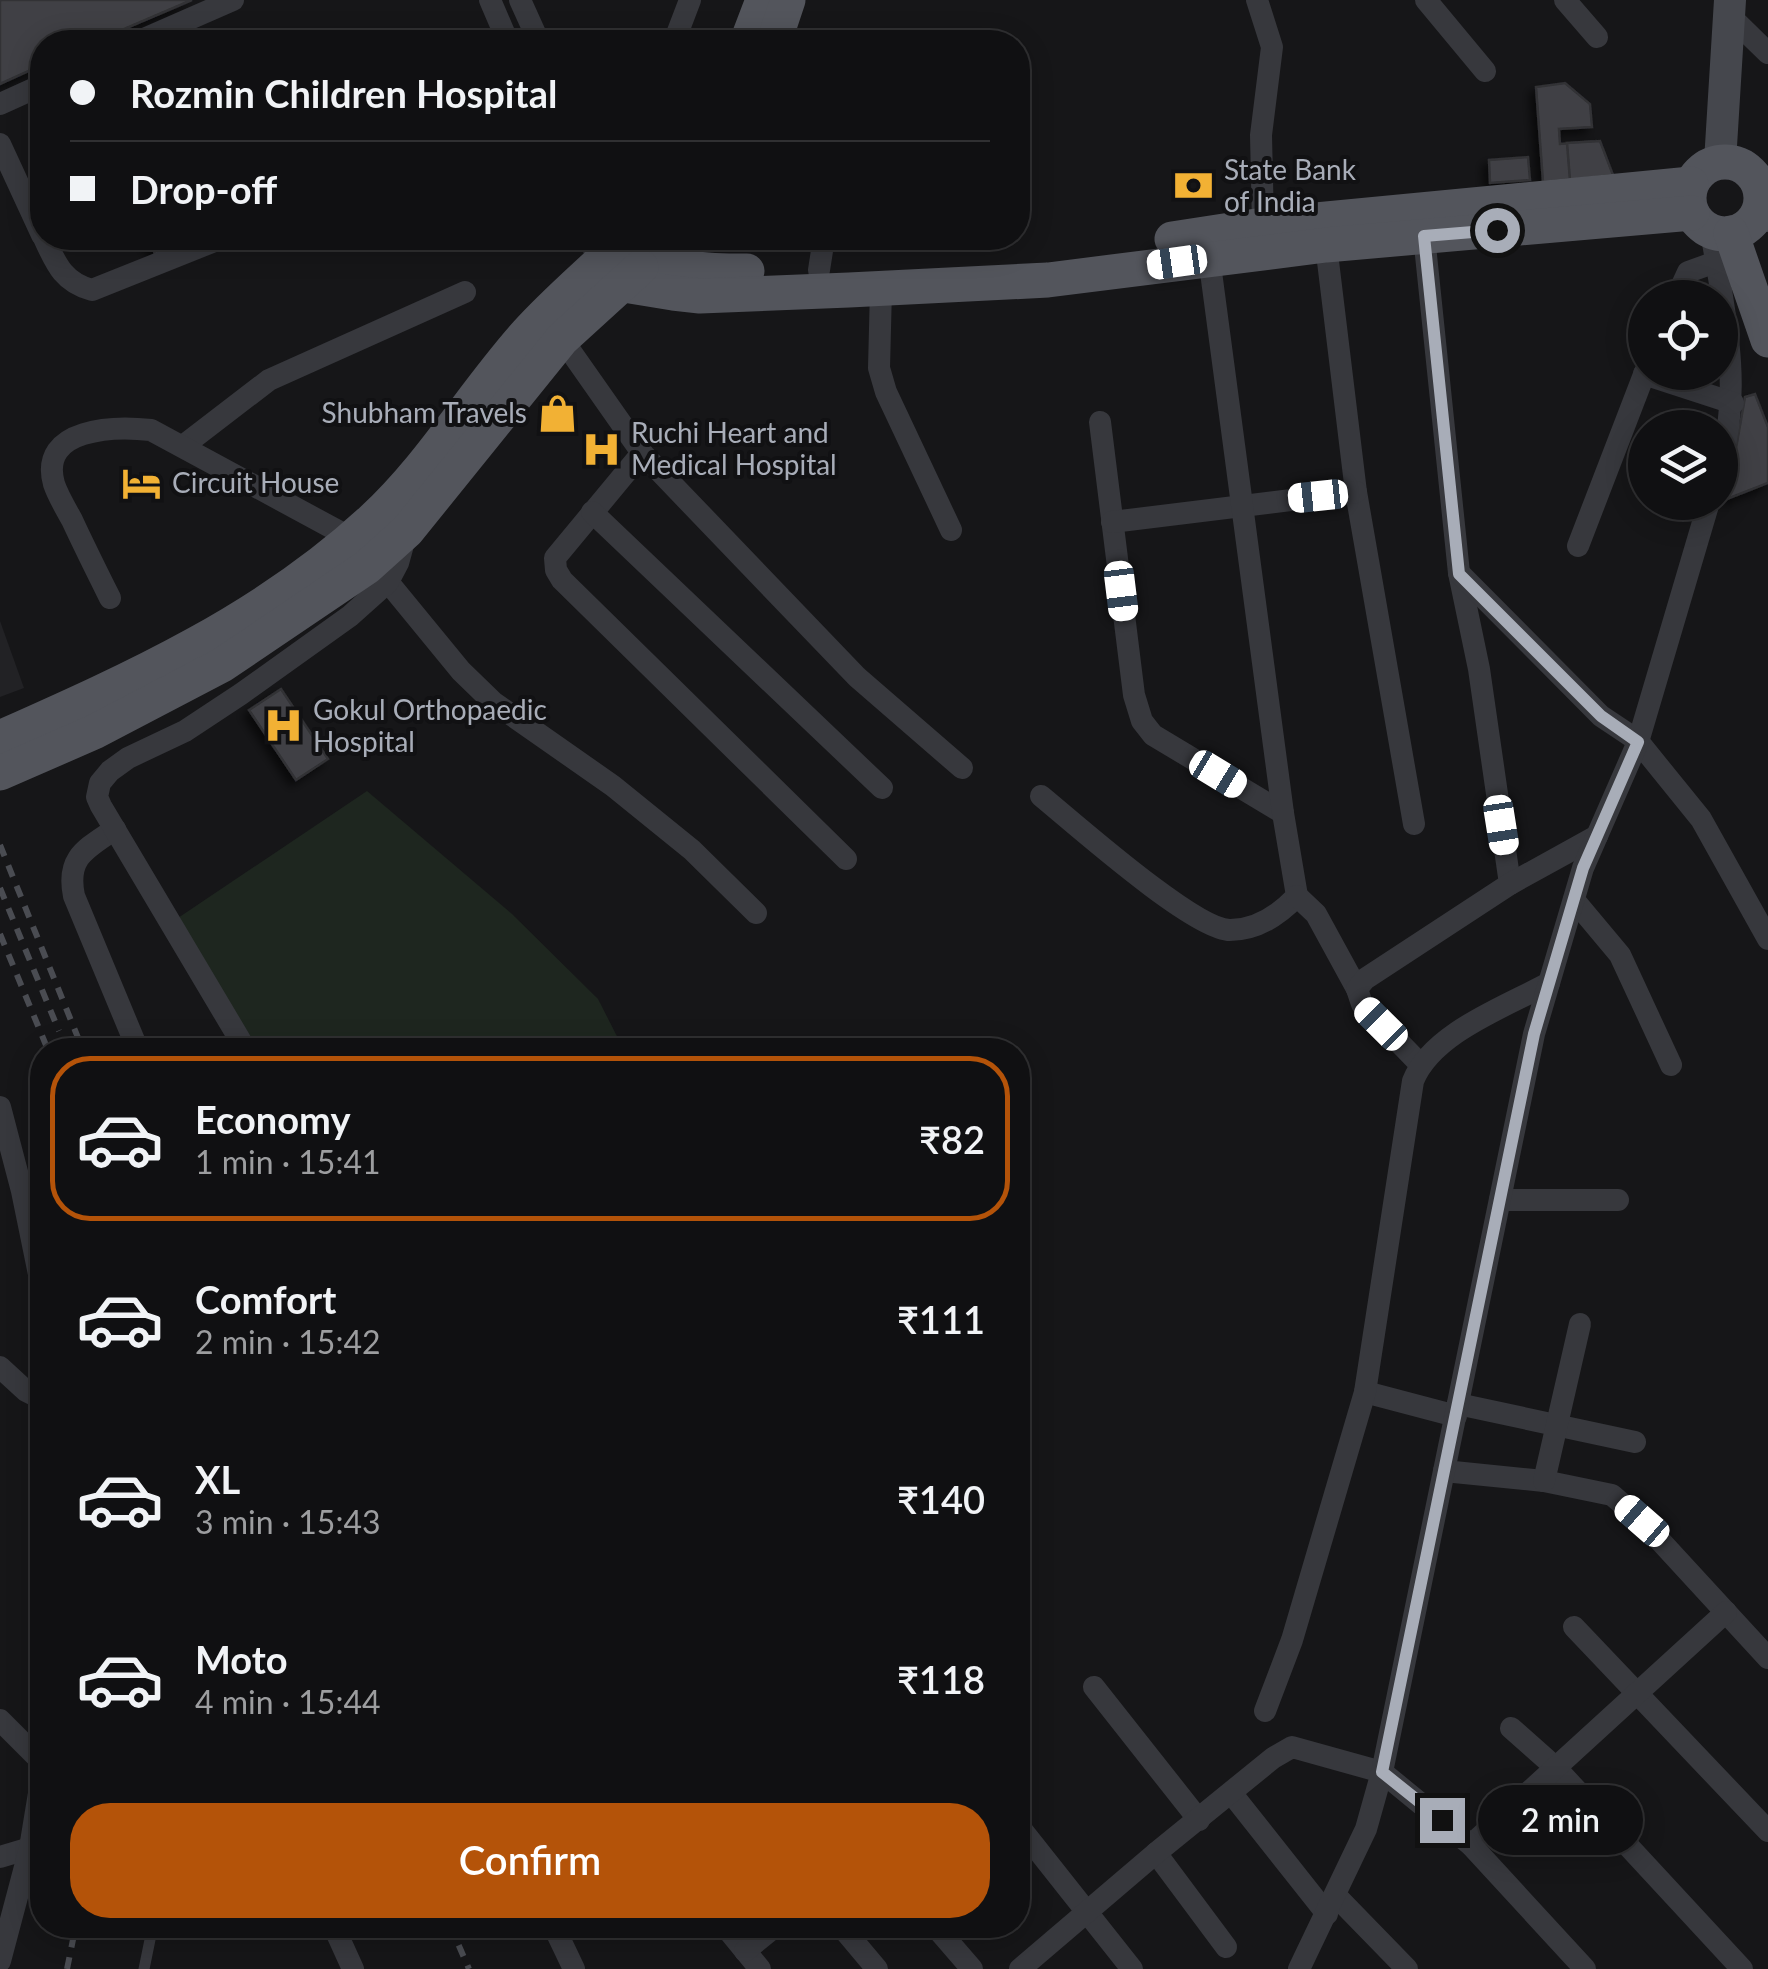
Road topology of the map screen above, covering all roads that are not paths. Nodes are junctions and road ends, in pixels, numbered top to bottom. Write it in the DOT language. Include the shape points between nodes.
graph roads {
  1 [pos="490,0"];
  2 [pos="520,0"];
  3 [pos="690,0"];
  4 [pos="763,0"];
  5 [pos="788,0"];
  6 [pos="1257,0"];
  7 [pos="1426,0"];
  8 [pos="1565,0"];
  9 [pos="221,2"];
  10 [pos="1730,8"];
  11 [pos="162,30"];
  12 [pos="503,30"];
  13 [pos="534,30"];
  14 [pos="679,30"];
  15 [pos="752,30"];
  16 [pos="778,30"];
  17 [pos="1597,37"];
  18 [pos="1768,53"];
  19 [pos="1485,70"];
  20 [pos="30,90"];
  21 [pos="0,104"];
  22 [pos="0,144"];
  23 [pos="1720,162"];
  24 [pos="30,208"];
  25 [pos="1763,214"];
  26 [pos="1263,224"];
  27 [pos="1708,225"];
  28 [pos="1424,236"];
  29 [pos="1326,244"];
  30 [pos="50,250"];
  31 [pos="192,250"];
  32 [pos="653,250"];
  33 [pos="822,254"];
  34 [pos="1209,257"];
  35 [pos="604,262"];
  36 [pos="1684,280"];
  37 [pos="881,289"];
  38 [pos="465,292"];
  39 [pos="562,340"];
  40 [pos="1768,340"];
  41 [pos="1638,390"];
  42 [pos="1692,390"];
  43 [pos="1732,404"];
  44 [pos="1731,410"];
  45 [pos="1100,422"];
  46 [pos="182,446"];
  47 [pos="642,454"];
  48 [pos="1356,492"];
  49 [pos="1242,505"];
  50 [pos="592,512"];
  51 [pos="1704,520"];
  52 [pos="1112,522"];
  53 [pos="951,530"];
  54 [pos="1578,546"];
  55 [pos="362,559"];
  56 [pos="1459,574"];
  57 [pos="110,598"];
  58 [pos="0,738"];
  59 [pos="1638,742"];
  60 [pos="962,768"];
  61 [pos="0,772"];
  62 [pos="882,788"];
  63 [pos="1041,796"];
  64 [pos="1283,813"];
  65 [pos="1414,824"];
  66 [pos="115,829"];
  67 [pos="1597,836"];
  68 [pos="846,860"];
  69 [pos="1510,884"];
  70 [pos="1298,896"];
  71 [pos="1574,900"];
  72 [pos="756,913"];
  73 [pos="1765,928"];
  74 [pos="1549,983"];
  75 [pos="1358,989"];
  76 [pos="133,1038"];
  77 [pos="239,1038"];
  78 [pos="1420,1064"];
  79 [pos="1671,1065"];
  80 [pos="0,1108"];
  81 [pos="1500,1200"];
  82 [pos="1618,1200"];
  83 [pos="30,1230"];
  84 [pos="1580,1324"];
  85 [pos="0,1367"];
  86 [pos="1365,1392"];
  87 [pos="30,1393"];
  88 [pos="1457,1410"];
  89 [pos="1559,1426"];
  90 [pos="1634,1442"];
  91 [pos="1444,1471"];
  92 [pos="1544,1481"];
  93 [pos="1726,1612"];
  94 [pos="1574,1627"];
  95 [pos="1768,1658"];
  96 [pos="1094,1687"];
  97 [pos="1637,1690"];
  98 [pos="1265,1711"];
  99 [pos="0,1720"];
  100 [pos="1511,1728"];
  101 [pos="30,1750"];
  102 [pos="1555,1767"];
  103 [pos="1382,1772"];
  104 [pos="1232,1794"];
  105 [pos="1200,1820"];
  106 [pos="1768,1831"];
  107 [pos="1030,1841"];
  108 [pos="1471,1845"];
  109 [pos="30,1848"];
  110 [pos="1156,1853"];
  111 [pos="0,1857"];
  112 [pos="1331,1905"];
  113 [pos="1086,1912"];
  114 [pos="150,1938"];
  115 [pos="339,1938"];
  116 [pos="559,1938"];
  117 [pos="734,1938"];
  118 [pos="768,1938"];
  119 [pos="851,1938"];
  120 [pos="945,1938"];
  121 [pos="1226,1946"];
  122 [pos="752,1960"];
  123 [pos="0,1961"];
  124 [pos="144,1969"];
  125 [pos="353,1969"];
  126 [pos="574,1969"];
  127 [pos="877,1969"];
  128 [pos="972,1969"];
  129 [pos="1020,1969"];
  130 [pos="1132,1969"];
  131 [pos="1299,1969"];
  132 [pos="1407,1969"];
  133 [pos="1585,1969"];
  134 [pos="1742,1969"];
  1 -- 12 [label="street"];
  2 -- 13 [label="street"];
  3 -- 14 [label="street"];
  4 -- 15 [label="main road"];
  5 -- 16 [label="main road"];
  6 -- 26 [label="street" via="1272,48 1261,135"];
  7 -- 19 [label="street"];
  8 -- 17 [label="street"];
  9 -- 11 [label="street"];
  10 -- 18 [label="street"];
  10 -- 23 [label="main road"];
  20 -- 21 [label="street"];
  22 -- 24 [label="street"];
  23 -- 25 [label="main road" via="1753,176"];
  23 -- 27 [label="main road" via="1698,174"];
  25 -- 27 [label="main road" via="1752,222"];
  26 -- 27 [label="main road"];
  26 -- 33 [label="main road" via="975,268"];
  27 -- 28 [label="main road"];
  27 -- 36 [label="street"];
  27 -- 40 [label="main road"];
  27 -- 43 [label="street"];
  28 -- 29 [label="main road"];
  28 -- 56 [label="street"];
  29 -- 34 [label="main road"];
  29 -- 48 [label="street"];
  30 -- 31 [label="street" via="62,274 92,290"];
  32 -- 33 [label="main road" via="675,266 708,272"];
  34 -- 37 [label="main road" via="1048,280"];
  34 -- 49 [label="street"];
  35 -- 37 [label="main road" via="700,296"];
  35 -- 39 [label="main road"];
  35 -- 55 [label="main road" via="528,332 412,479"];
  37 -- 53 [label="street" via="879,368"];
  38 -- 46 [label="street" via="270,380"];
  39 -- 47 [label="street"];
  39 -- 55 [label="main road" via="408,530"];
  41 -- 54 [label="street"];
  42 -- 43 [label="street"];
  43 -- 44 [label="street"];
  45 -- 52 [label="street"];
  46 -- 55 [label="street"];
  46 -- 57 [label="street" via="152,430 123,426 84,431 53,460 54,483"];
  47 -- 50 [label="street"];
  47 -- 60 [label="street" via="856,677"];
  48 -- 49 [label="street"];
  48 -- 65 [label="street"];
  49 -- 52 [label="street"];
  49 -- 64 [label="street"];
  50 -- 62 [label="street"];
  50 -- 68 [label="street" via="555,558 562,580"];
  51 -- 59 [label="street"];
  52 -- 64 [label="street" via="1142,721 1153,735"];
  55 -- 58 [label="main road" via="115,687"];
  55 -- 61 [label="main road" via="206,674"];
  55 -- 66 [label="street" via="350,616 185,731 110,771 97,796"];
  55 -- 72 [label="street" via="493,702 626,797"];
  56 -- 59 [label="street" via="1601,716"];
  56 -- 69 [label="street"];
  59 -- 67 [label="street"];
  59 -- 73 [label="street" via="1701,819"];
  63 -- 70 [label="street" via="1182,909 1227,931 1261,925"];
  64 -- 70 [label="street"];
  66 -- 76 [label="street" via="83,850 71,879"];
  66 -- 77 [label="street"];
  67 -- 69 [label="street"];
  67 -- 71 [label="street"];
  69 -- 75 [label="street"];
  70 -- 75 [label="street" via="1316,914"];
  71 -- 74 [label="street"];
  71 -- 79 [label="street" via="1620,955"];
  74 -- 78 [label="street" via="1438,1045"];
  74 -- 81 [label="street"];
  75 -- 78 [label="street" via="1362,1004"];
  78 -- 86 [label="street"];
  80 -- 83 [label="street"];
  81 -- 82 [label="street"];
  81 -- 88 [label="street"];
  84 -- 89 [label="street"];
  85 -- 87 [label="street"];
  86 -- 88 [label="street"];
  86 -- 98 [label="street"];
  88 -- 89 [label="street"];
  88 -- 91 [label="street"];
  89 -- 90 [label="street"];
  89 -- 92 [label="street"];
  91 -- 92 [label="street"];
  91 -- 103 [label="street"];
  92 -- 93 [label="street" via="1612,1495"];
  93 -- 95 [label="street"];
  93 -- 97 [label="street"];
  94 -- 97 [label="street"];
  96 -- 105 [label="street"];
  97 -- 102 [label="street"];
  97 -- 106 [label="street"];
  99 -- 101 [label="street"];
  100 -- 102 [label="street"];
  102 -- 108 [label="street"];
  102 -- 134 [label="street"];
  103 -- 104 [label="street" via="1292,1747"];
  103 -- 108 [label="street"];
  103 -- 112 [label="street" via="1366,1828"];
  104 -- 105 [label="street"];
  104 -- 112 [label="street"];
  105 -- 110 [label="street"];
  107 -- 113 [label="street"];
  108 -- 133 [label="street"];
  109 -- 111 [label="street"];
  109 -- 123 [label="street"];
  110 -- 113 [label="street"];
  110 -- 121 [label="street"];
  112 -- 131 [label="street"];
  112 -- 132 [label="street"];
  113 -- 129 [label="street"];
  113 -- 130 [label="street"];
  114 -- 124 [label="lane"];
  115 -- 125 [label="street"];
  116 -- 126 [label="street"];
  117 -- 122 [label="street"];
  118 -- 122 [label="street"];
  119 -- 127 [label="street"];
  120 -- 128 [label="street"];
}
